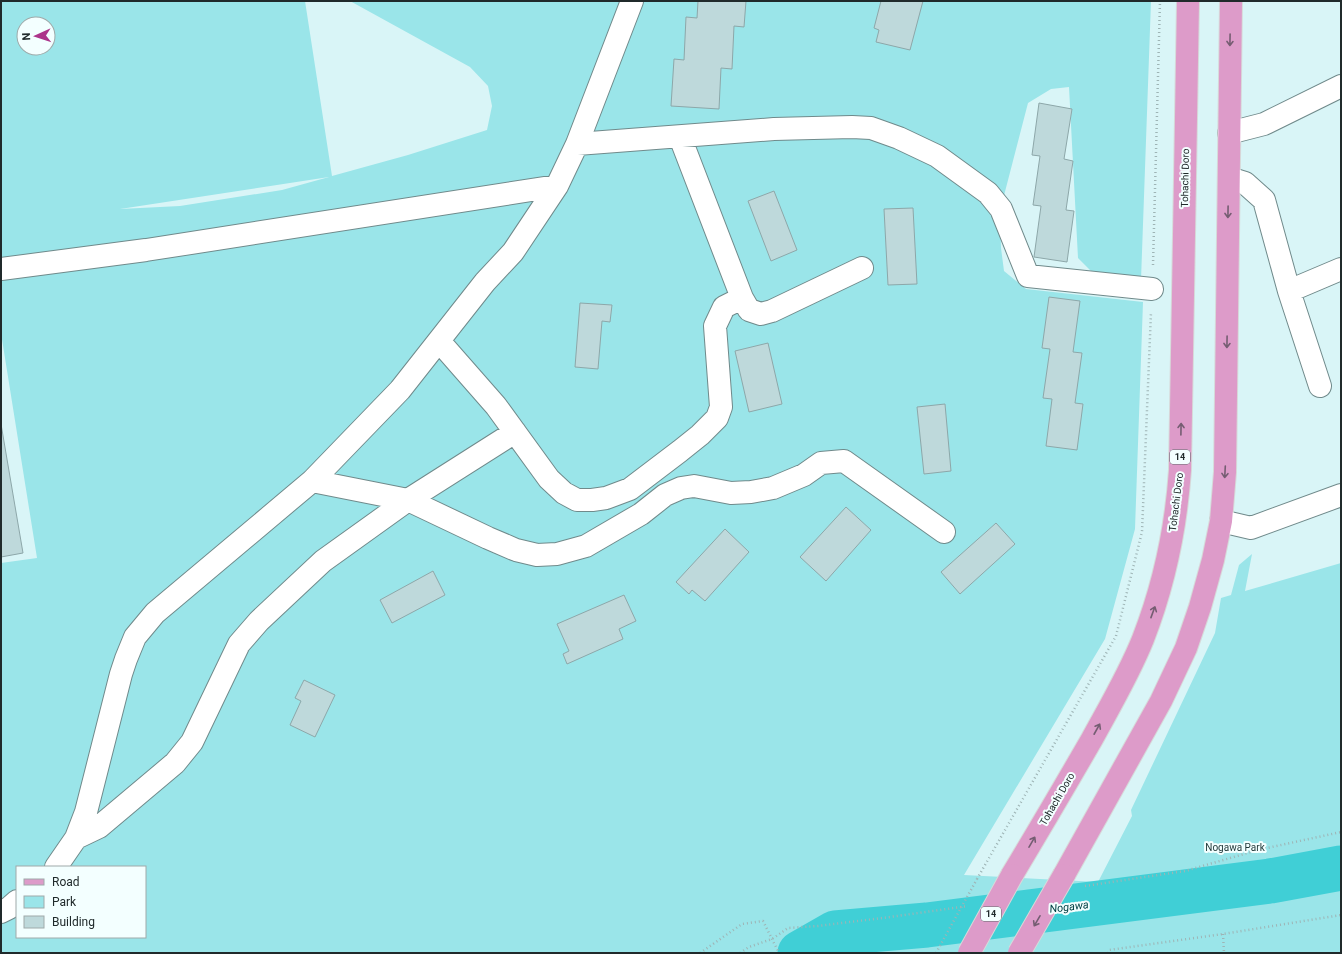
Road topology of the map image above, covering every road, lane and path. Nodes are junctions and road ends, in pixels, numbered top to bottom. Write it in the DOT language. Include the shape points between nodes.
graph roads {
  1 [pos="632,1"];
  2 [pos="1160,1"];
  3 [pos="1188,1"];
  4 [pos="1231,1"];
  5 [pos="1341,86"];
  6 [pos="1229,133"];
  7 [pos="680,137"];
  8 [pos="577,144"];
  9 [pos="1229,178"];
  10 [pos="557,186"];
  11 [pos="862,268"];
  12 [pos="1,269"];
  13 [pos="1341,269"];
  14 [pos="1152,289"];
  15 [pos="1289,290"];
  16 [pos="742,298"];
  17 [pos="439,340"];
  18 [pos="1320,386"];
  19 [pos="515,432"];
  20 [pos="312,481"];
  21 [pos="1341,495"];
  22 [pos="408,500"];
  23 [pos="1221,521"];
  24 [pos="944,532"];
  25 [pos="1341,832"];
  26 [pos="76,838"];
  27 [pos="57,866"];
  28 [pos="1072,881"];
  29 [pos="16,902"];
  30 [pos="975,904"];
  31 [pos="1,912"];
  32 [pos="1341,915"];
  33 [pos="1223,934"];
  34 [pos="772,939"];
  35 [pos="700,953"];
  36 [pos="740,953"];
  37 [pos="779,953"];
  38 [pos="936,953"];
  39 [pos="969,953"];
  40 [pos="1019,953"];
  41 [pos="1108,953"];
  42 [pos="1224,953"];
  1 -- 8 [label="street"];
  2 -- 14 [label="path"];
  39 -- 3 [label="main road, Tohachi Doro / 14, one-way, bridge" via="1122,684 1143,639 1157,600 1168,554 1177,508 1180,470"];
  4 -- 6 [label="main road, one-way"];
  5 -- 6 [label="street" via="1264,124"];
  6 -- 9 [label="main road"];
  7 -- 8 [label="street"];
  7 -- 14 [label="street" via="774,129 871,128 937,156 988,193 1001,209 1028,276"];
  7 -- 16 [label="street"];
  8 -- 10 [label="street"];
  9 -- 15 [label="street" via="1245,183 1264,200"];
  9 -- 23 [label="main road, one-way" via="1225,472"];
  10 -- 12 [label="street" via="146,250"];
  10 -- 17 [label="street" via="513,252"];
  11 -- 16 [label="street" via="761,314 749,310"];
  13 -- 15 [label="street"];
  14 -- 38 [label="path, bridge" via="1142,532 1116,636"];
  15 -- 18 [label="street"];
  16 -- 19 [label="street" via="724,307 715,326 721,407 717,418 680,452 630,489 606,498 577,500 564,493 549,479"];
  17 -- 19 [label="street"];
  17 -- 20 [label="street" via="400,390"];
  19 -- 22 [label="street"];
  20 -- 22 [label="street"];
  20 -- 26 [label="street" via="156,613 135,637 121,674 86,812"];
  21 -- 23 [label="street" via="1251,528"];
  22 -- 24 [label="street" via="516,550 537,556 557,554 586,546 641,514 665,495 681,488 694,486 731,493 751,492 773,488 804,475 821,463 844,461"];
  22 -- 26 [label="street" via="323,561 259,622 239,644 192,742 175,763 100,827"];
  23 -- 28 [label="main road" via="1202,601 1186,648"];
  25 -- 28 [label="path" via="1258,850 1185,870 1112,882"];
  26 -- 27 [label="street"];
  28 -- 40 [label="main road, one-way, bridge"];
  29 -- 31 [label="street"];
  30 -- 34 [label="path" via="883,918 788,928"];
  32 -- 33 [label="path"];
  33 -- 41 [label="path" via="1109,950"];
  33 -- 42 [label="path"];
  34 -- 35 [label="path" via="763,922 742,924"];
  34 -- 36 [label="path"];
  34 -- 37 [label="path"];
}
